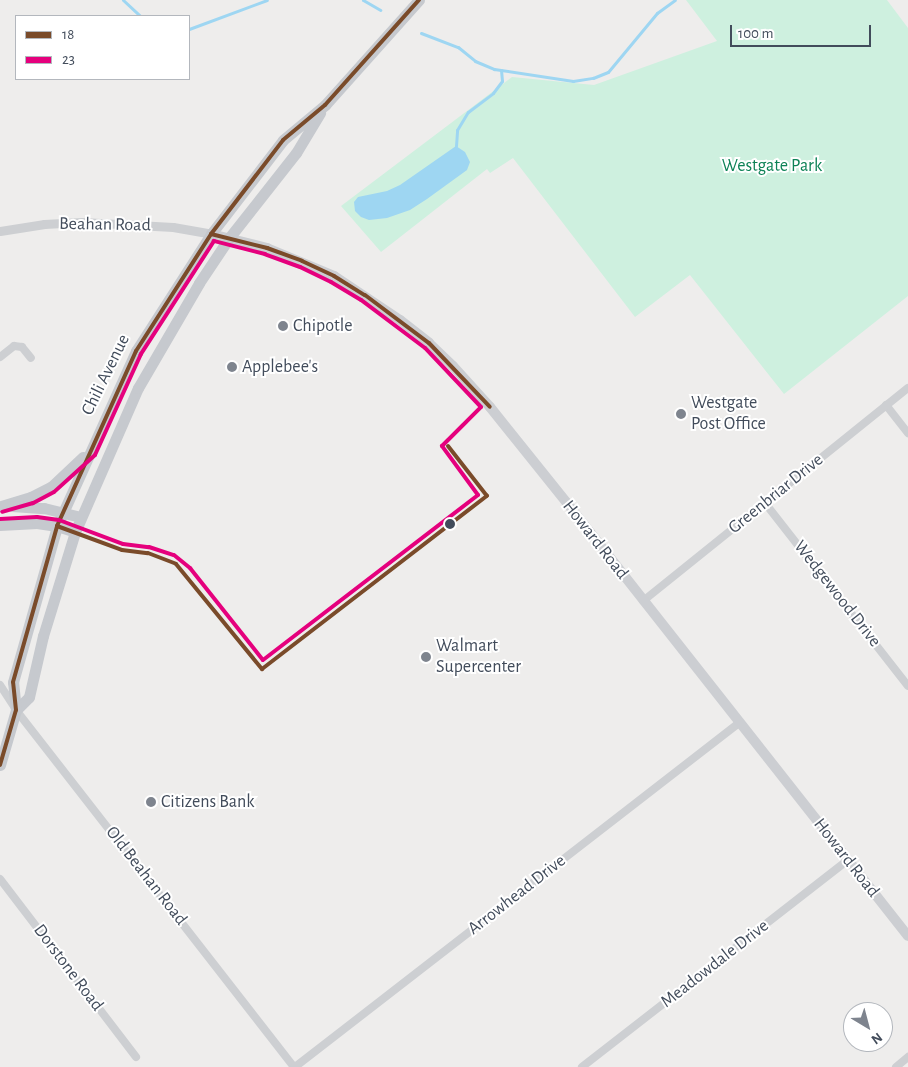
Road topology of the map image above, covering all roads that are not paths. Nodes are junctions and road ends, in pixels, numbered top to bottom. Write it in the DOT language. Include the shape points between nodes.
graph roads {
  1 [pos="419,0"];
  2 [pos="325,105"];
  3 [pos="0,231"];
  4 [pos="211,234"];
  5 [pos="229,238"];
  6 [pos="0,357"];
  7 [pos="30,358"];
  8 [pos="908,388"];
  9 [pos="886,405"];
  10 [pos="908,433"];
  11 [pos="90,451"];
  12 [pos="765,503"];
  13 [pos="1,506"];
  14 [pos="62,512"];
  15 [pos="81,517"];
  16 [pos="0,525"];
  17 [pos="57,526"];
  18 [pos="75,532"];
  19 [pos="643,601"];
  20 [pos="0,685"];
  21 [pos="908,686"];
  22 [pos="16,710"];
  23 [pos="739,723"];
  24 [pos="0,765"];
  25 [pos="848,860"];
  26 [pos="0,879"];
  27 [pos="907,934"];
  28 [pos="136,1057"];
  29 [pos="908,1057"];
  30 [pos="294,1067"];
  31 [pos="582,1067"];
  32 [pos="896,1067"];
  1 -- 2 [label="main road, Chili Avenue"];
  2 -- 4 [label="main road, Chili Avenue" via="283,140"];
  2 -- 5 [label="main road, Chili Avenue" via="296,153"];
  3 -- 4 [label="street, Beahan Road" via="82,222 173,227"];
  4 -- 5 [label="main road, Howard Road"];
  4 -- 11 [label="main road, Chili Avenue" via="136,351"];
  5 -- 15 [label="main road, Chili Avenue" via="138,388"];
  5 -- 19 [label="main road, Howard Road" via="267,248 334,276 429,343 490,407"];
  6 -- 7 [label="street" via="14,346 22,347"];
  8 -- 9 [label="street, Greenbriar Drive"];
  9 -- 10 [label="street"];
  9 -- 12 [label="street, Greenbriar Drive"];
  11 -- 13 [label="main road" via="51,487 32,497"];
  11 -- 14 [label="main road, Chili Avenue"];
  12 -- 19 [label="street, Greenbriar Drive"];
  12 -- 21 [label="street, Wedgewood Drive"];
  13 -- 14 [label="main road"];
  14 -- 15 [label="main road"];
  14 -- 17 [label="main road, Chili Avenue"];
  15 -- 18 [label="main road, Chili Avenue"];
  16 -- 17 [label="main road" via="37,523"];
  17 -- 18 [label="main road"];
  17 -- 22 [label="main road, Chili Avenue" via="13,682"];
  18 -- 22 [label="main road, Chili Avenue" via="43,636 29,697"];
  19 -- 23 [label="main road, Howard Road"];
  20 -- 22 [label="street, Old Beahan Road"];
  22 -- 24 [label="main road, Chili Avenue"];
  22 -- 30 [label="street, Old Beahan Road"];
  23 -- 25 [label="main road, Howard Road"];
  23 -- 30 [label="street, Arrowhead Drive"];
  25 -- 27 [label="main road, Howard Road"];
  25 -- 31 [label="street, Meadowdale Drive"];
  26 -- 28 [label="street, Dorstone Road"];
  29 -- 32 [label="street"];
}
